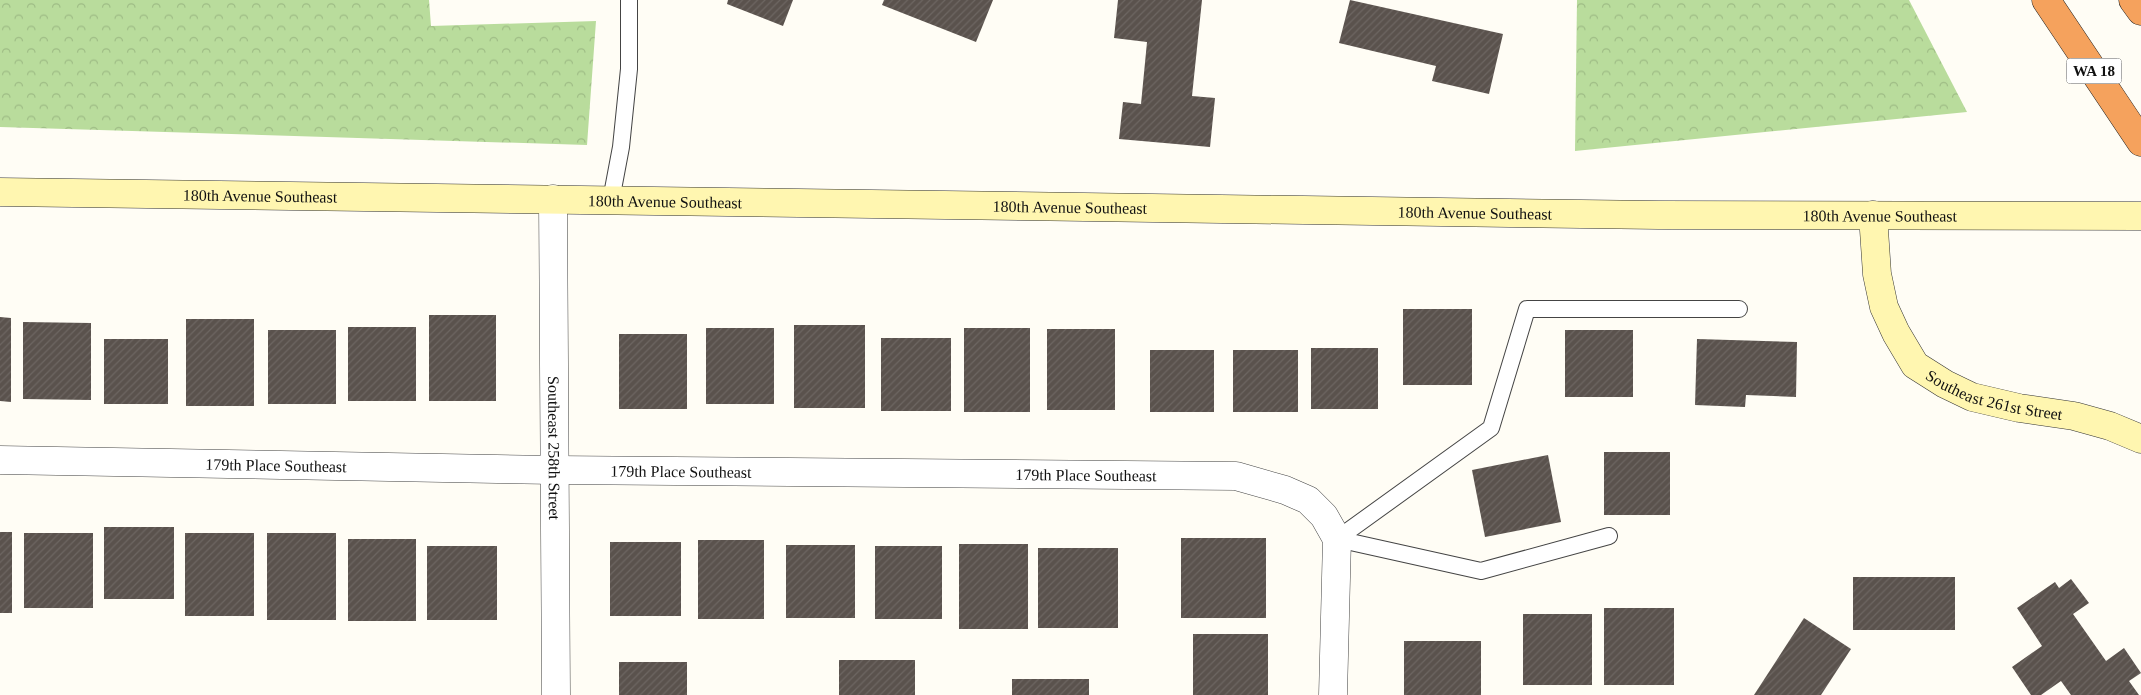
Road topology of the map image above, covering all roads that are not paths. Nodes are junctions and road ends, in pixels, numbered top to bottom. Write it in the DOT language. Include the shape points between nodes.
graph roads {
  1 [pos="629,0"];
  2 [pos="2046,0"];
  3 [pos="2133,0"];
  4 [pos="2141,11"];
  5 [pos="2141,142"];
  6 [pos="0,192"];
  7 [pos="553,199"];
  8 [pos="611,200"];
  9 [pos="1873,215"];
  10 [pos="2141,216"];
  11 [pos="1739,309"];
  12 [pos="2141,440"];
  13 [pos="0,460"];
  14 [pos="554,470"];
  15 [pos="1609,536"];
  16 [pos="1337,540"];
  17 [pos="556,695"];
  18 [pos="1334,695"];
  1 -- 8 [label="lane" via="630,69"];
  2 -- 5 [label="highway, WA 18"];
  3 -- 4 [label="highway"];
  6 -- 7 [label="street, 180th Avenue Southeast"];
  7 -- 8 [label="street, 180th Avenue Southeast"];
  7 -- 14 [label="street, Southeast 258th Street"];
  8 -- 9 [label="street, 180th Avenue Southeast" via="1658,215"];
  9 -- 10 [label="street, 180th Avenue Southeast"];
  9 -- 12 [label="street, Southeast 261st Street" via="1877,274 1884,308 1915,364 1972,397 2074,416 2110,426"];
  11 -- 16 [label="lane" via="1527,309 1491,428"];
  13 -- 14 [label="street, 179th Place Southeast"];
  14 -- 16 [label="street, 179th Place Southeast" via="1236,476 1308,500 1324,516"];
  14 -- 17 [label="street, Southeast 258th Street"];
  15 -- 16 [label="lane" via="1481,571"];
  16 -- 18 [label="street"];
}
